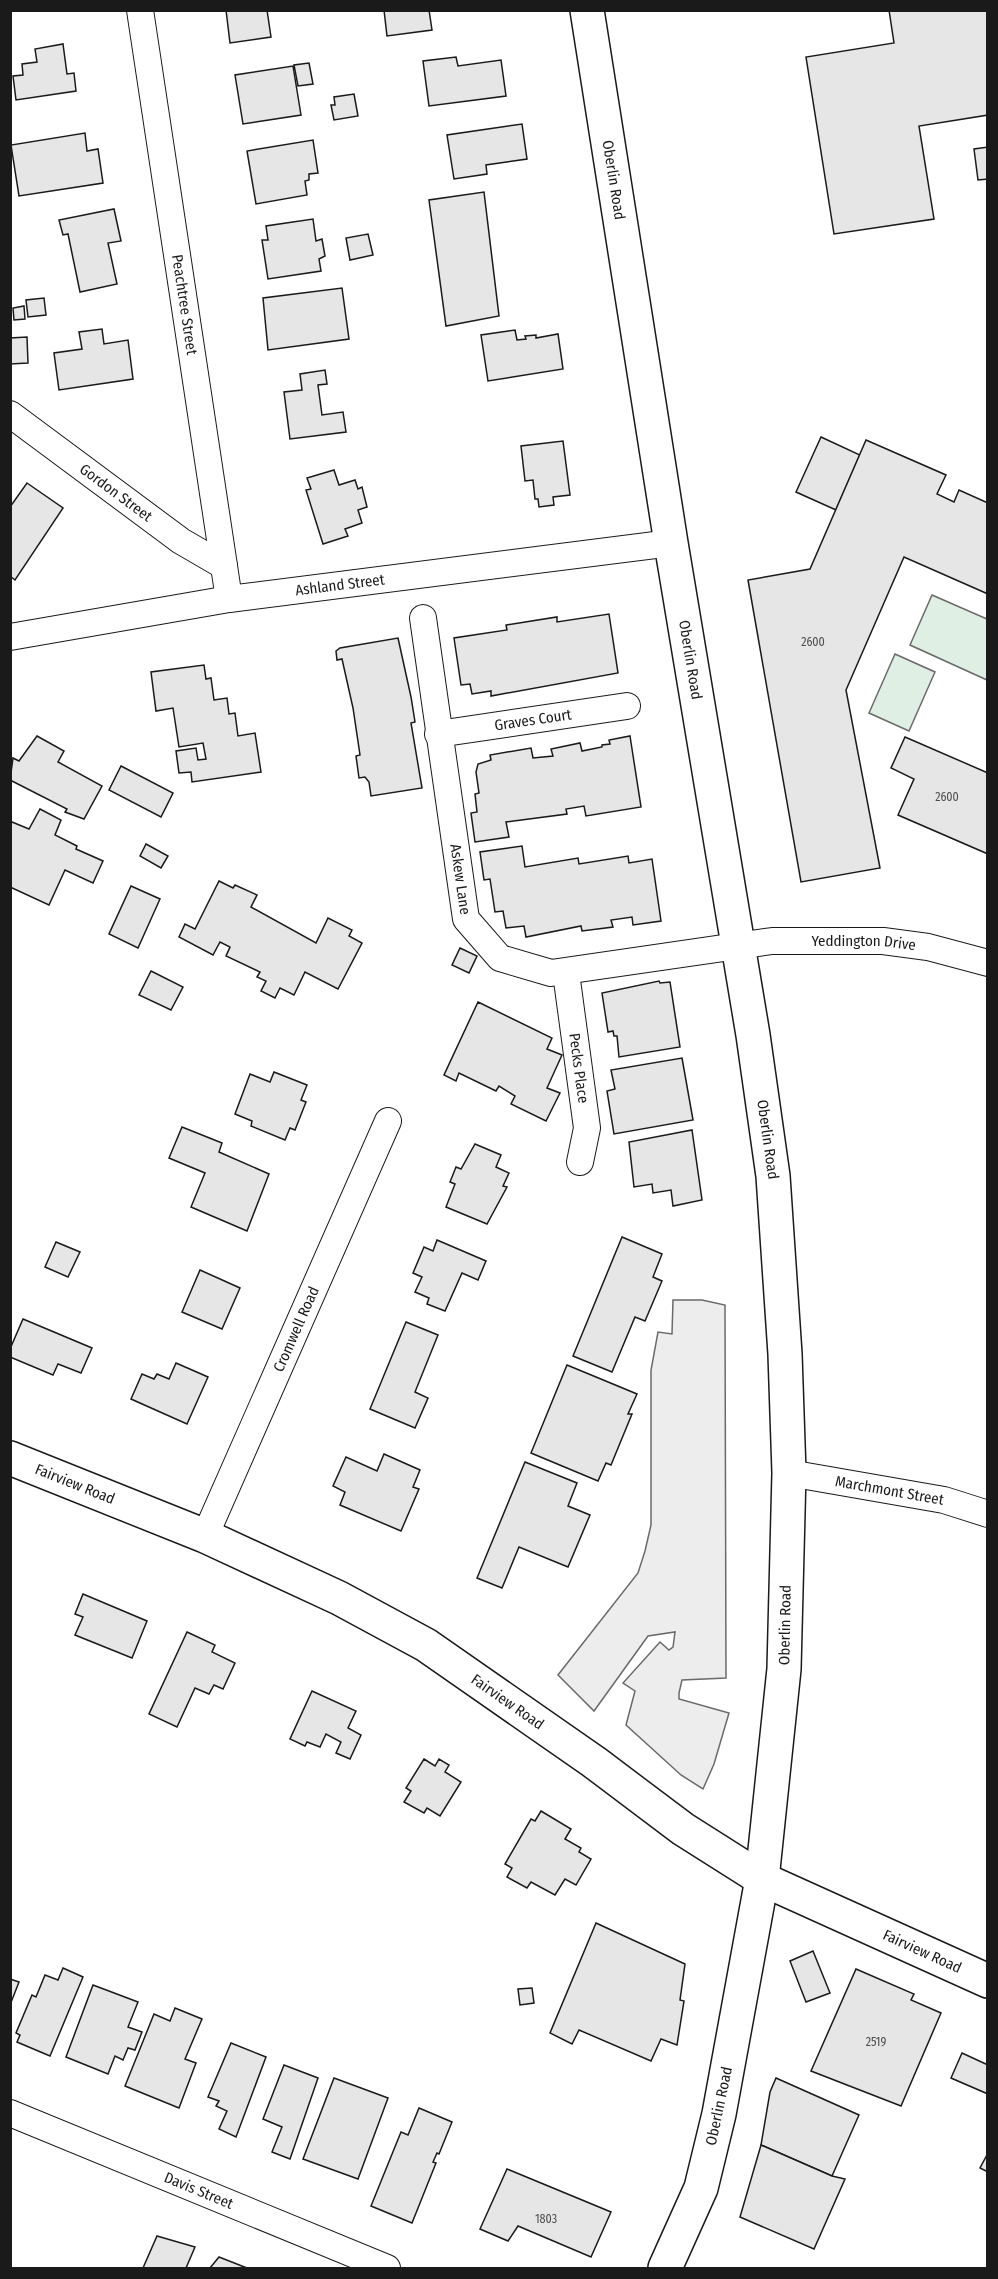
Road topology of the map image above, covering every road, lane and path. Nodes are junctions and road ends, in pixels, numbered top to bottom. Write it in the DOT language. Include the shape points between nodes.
graph roads {
  1 [pos="141,10"];
  2 [pos="587,10"];
  3 [pos="10,414"];
  4 [pos="671,543"];
  5 [pos="224,566"];
  6 [pos="229,600"];
  7 [pos="423,618"];
  8 [pos="10,637"];
  9 [pos="627,706"];
  10 [pos="438,734"];
  11 [pos="739,945"];
  12 [pos="987,963"];
  13 [pos="566,973"];
  14 [pos="388,1121"];
  15 [pos="580,1162"];
  16 [pos="10,1458"];
  17 [pos="789,1473"];
  18 [pos="987,1514"];
  19 [pos="205,1536"];
  20 [pos="762,1879"];
  21 [pos="987,1981"];
  22 [pos="10,2113"];
  23 [pos="387,2268"];
  24 [pos="665,2268"];
  1 -- 5 [label="street, Peachtree Street"];
  2 -- 4 [label="main road, Oberlin Road"];
  3 -- 5 [label="street, Gordon Street" via="181,541"];
  4 -- 6 [label="street, Ashland Street"];
  4 -- 11 [label="main road, Oberlin Road"];
  5 -- 6 [label="street, Peachtree Street"];
  6 -- 8 [label="street, Ashland Street"];
  7 -- 10 [label="street, Askew Lane"];
  9 -- 10 [label="street, Graves Court"];
  10 -- 13 [label="street, Askew Lane" via="466,920 500,958 551,973"];
  11 -- 12 [label="street, Yeddington Drive" via="772,941 883,941 928,947"];
  11 -- 13 [label="street, Askew Lane"];
  11 -- 17 [label="main road, Oberlin Road" via="773,1176"];
  13 -- 15 [label="street, Pecks Place" via="586,1128"];
  14 -- 19 [label="street, Cromwell Road"];
  16 -- 19 [label="main road, Fairview Road"];
  17 -- 18 [label="street, Marchmont Street" via="944,1500"];
  17 -- 20 [label="main road, Oberlin Road" via="784,1669"];
  19 -- 20 [label="main road, Fairview Road" via="339,1598 426,1645 683,1829"];
  20 -- 21 [label="main road, Fairview Road"];
  20 -- 24 [label="main road, Oberlin Road" via="719,2114 701,2188"];
  22 -- 23 [label="street, Davis Street"];
}
